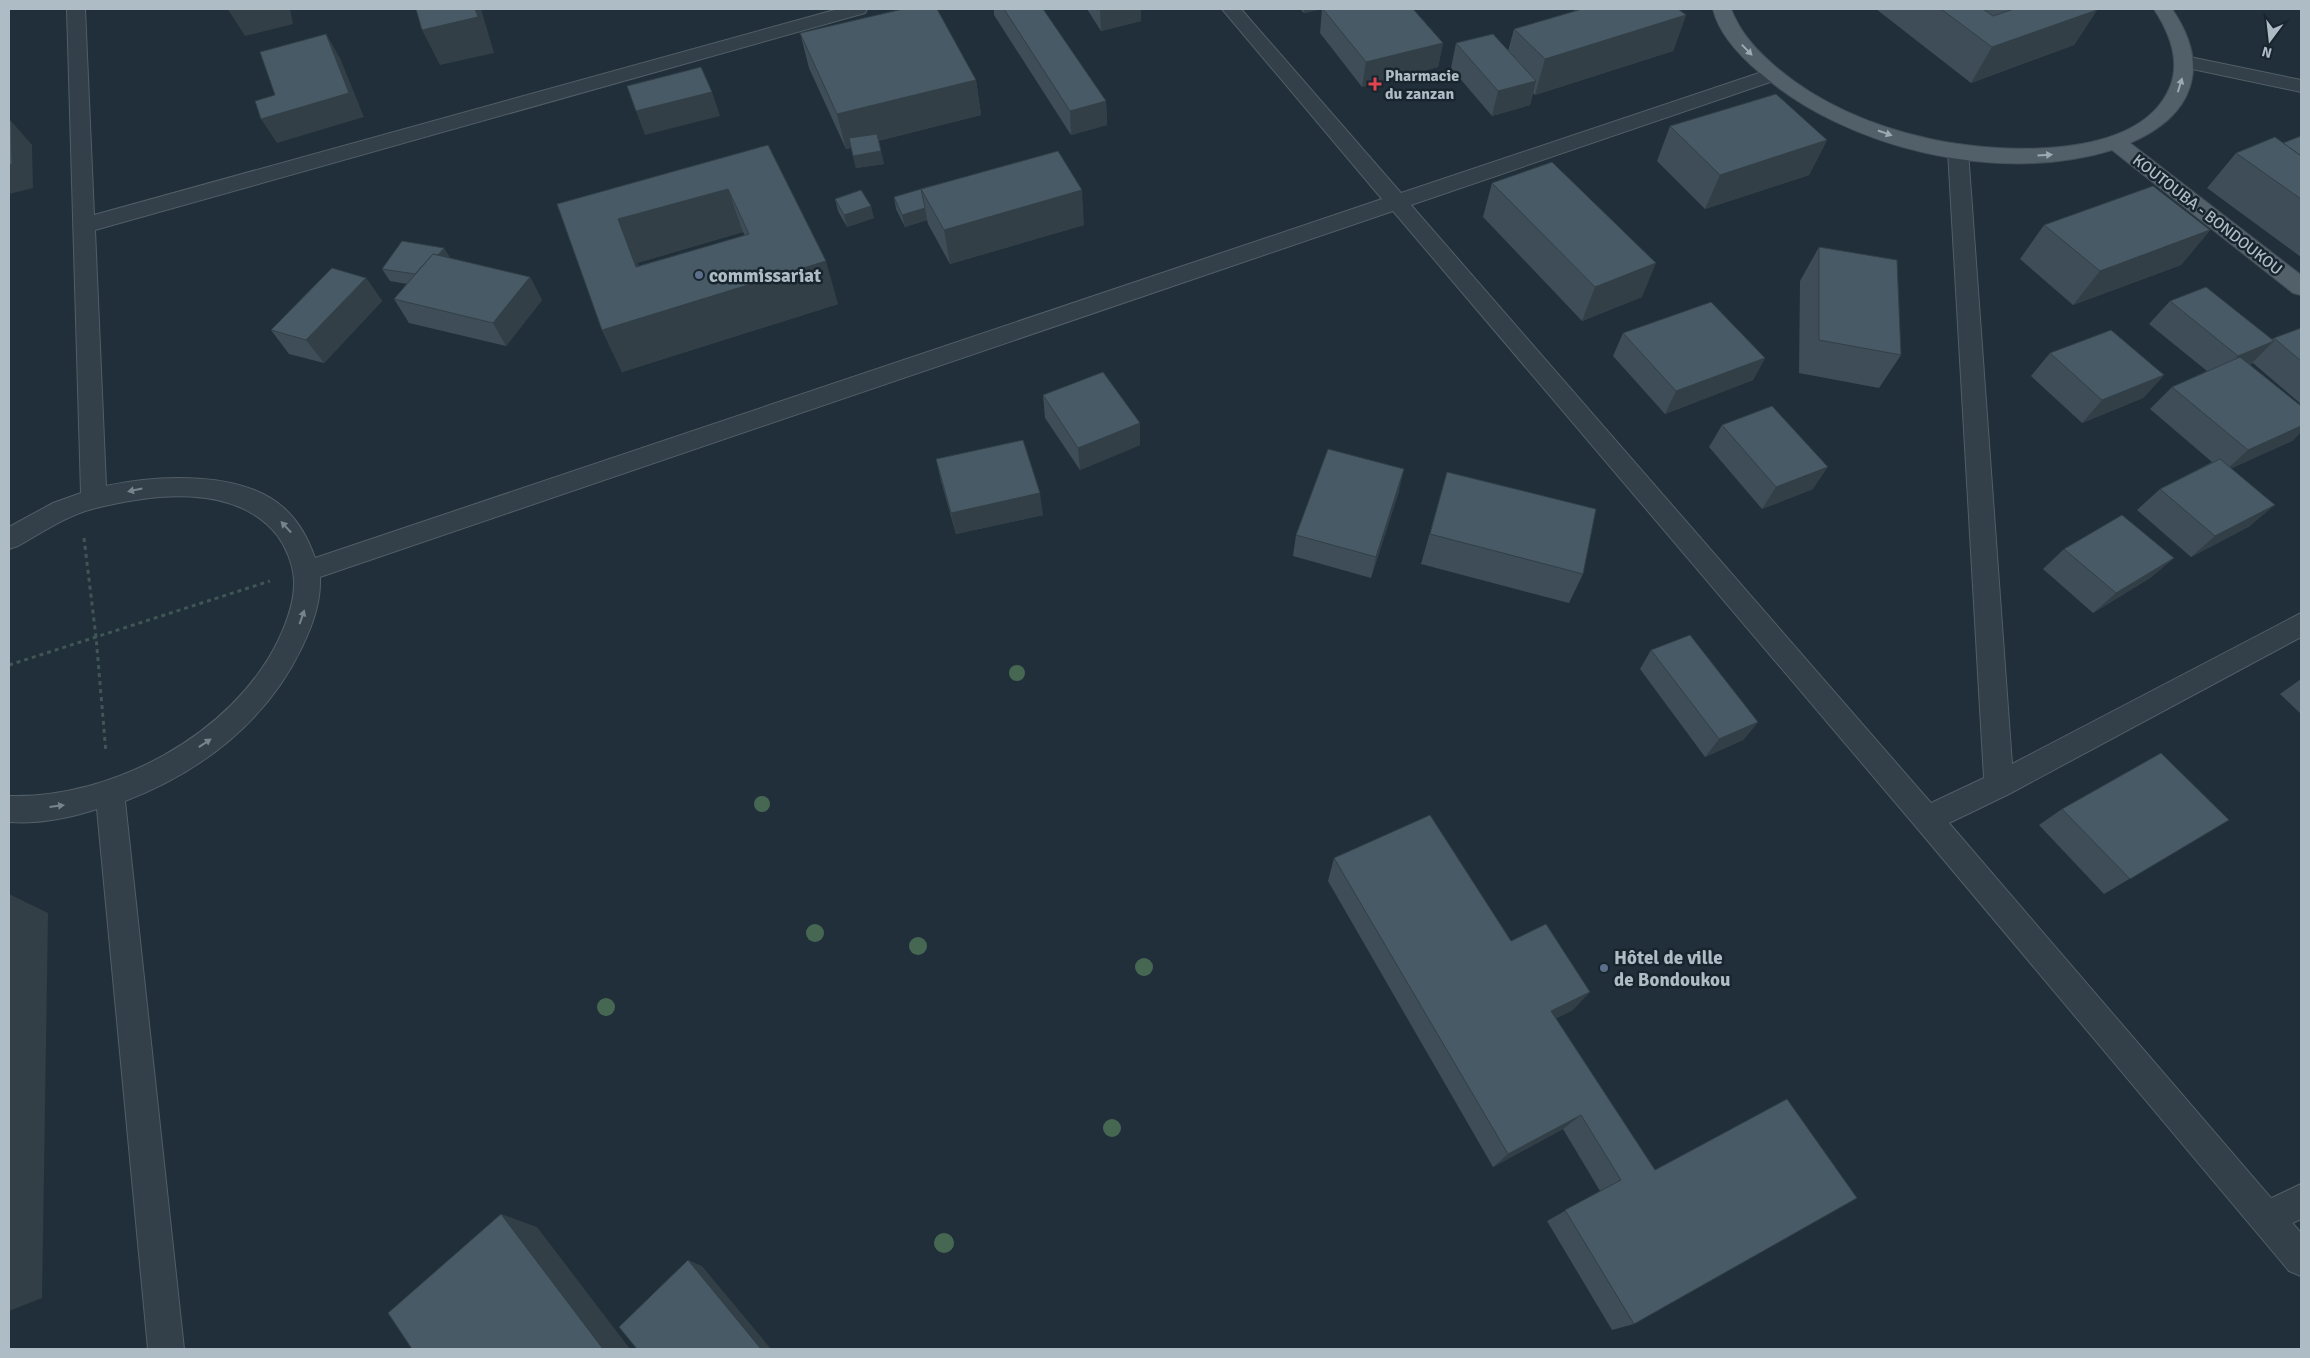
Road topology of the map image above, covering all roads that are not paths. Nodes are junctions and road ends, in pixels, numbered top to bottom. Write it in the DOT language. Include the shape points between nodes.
graph roads {
  1 [pos="76,9"];
  2 [pos="858,9"];
  3 [pos="1231,9"];
  4 [pos="1722,9"];
  5 [pos="2164,9"];
  6 [pos="2185,62"];
  7 [pos="1772,75"];
  8 [pos="2301,86"];
  9 [pos="2115,142"];
  10 [pos="1958,151"];
  11 [pos="1397,201"];
  12 [pos="85,225"];
  13 [pos="2301,287"];
  14 [pos="94,499"];
  15 [pos="9,539"];
  16 [pos="307,571"];
  17 [pos="2301,624"];
  18 [pos="1999,785"];
  19 [pos="110,793"];
  20 [pos="9,809"];
  21 [pos="1927,819"];
  22 [pos="2301,1201"];
  23 [pos="2267,1218"];
  24 [pos="2301,1259"];
  25 [pos="166,1349"];
  1 -- 12 [label="street"];
  2 -- 12 [label="street"];
  3 -- 11 [label="street"];
  4 -- 7 [label="main road, one-way" via="1742,46"];
  5 -- 6 [label="main road" via="2179,36"];
  6 -- 8 [label="street"];
  9 -- 6 [label="main road, one-way" via="2146,128 2168,109 2181,86"];
  7 -- 10 [label="main road, one-way" via="1809,100 1854,122 1904,140"];
  7 -- 11 [label="street"];
  10 -- 9 [label="main road, one-way" via="2043,156 2082,151"];
  9 -- 13 [label="main road, KOUTOUBA - BONDOUKOU"];
  10 -- 18 [label="street"];
  11 -- 16 [label="street"];
  11 -- 21 [label="street"];
  12 -- 14 [label="street"];
  14 -- 15 [label="street" via="42,519"];
  16 -- 14 [label="street, one-way" via="294,537 271,511 236,494 184,486 145,488"];
  19 -- 16 [label="street, one-way" via="168,768 218,734 260,694 290,652 305,609"];
  17 -- 18 [label="street"];
  18 -- 21 [label="street"];
  20 -- 19 [label="street, one-way" via="62,806"];
  19 -- 25 [label="street"];
  21 -- 23 [label="street"];
  22 -- 23 [label="street"];
  23 -- 24 [label="street"];
}
